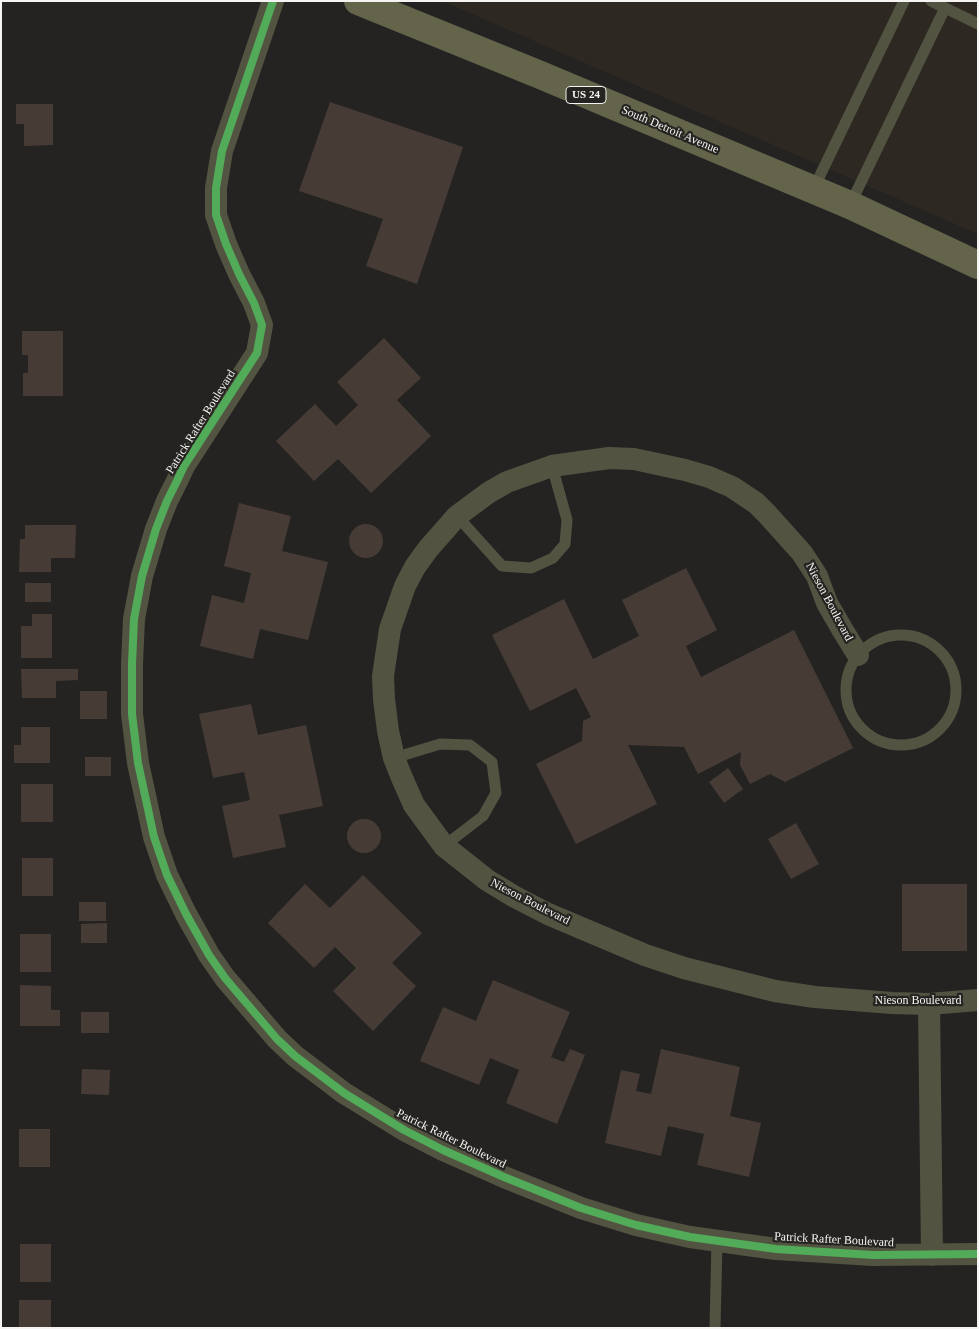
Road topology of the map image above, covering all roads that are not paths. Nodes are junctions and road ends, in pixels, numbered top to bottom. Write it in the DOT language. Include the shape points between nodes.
graph roads {
  1 [pos="273,1"];
  2 [pos="358,1"];
  3 [pos="904,1"];
  4 [pos="931,1"];
  5 [pos="945,8"];
  6 [pos="978,24"];
  7 [pos="813,190"];
  8 [pos="850,205"];
  9 [pos="978,265"];
  10 [pos="552,466"];
  11 [pos="457,516"];
  12 [pos="858,655"];
  13 [pos="394,758"];
  14 [pos="444,846"];
  15 [pos="978,1000"];
  16 [pos="929,1004"];
  17 [pos="717,1240"];
  18 [pos="978,1254"];
  19 [pos="932,1255"];
  20 [pos="715,1328"];
  1 -- 17 [label="street, Patrick Rafter Boulevard" via="222,152 216,188 216,215 262,325 257,353 184,466 167,501 142,576 134,618 132,704 137,754 154,837 167,875 209,955 225,978 277,1040 344,1093 404,1130 504,1178 636,1225"];
  2 -- 7 [label="main road, South Detroit Avenue / US 24"];
  3 -- 7 [label="lane"];
  4 -- 5 [label="lane"];
  5 -- 6 [label="lane"];
  5 -- 8 [label="lane"];
  7 -- 8 [label="main road, South Detroit Avenue / US 24"];
  8 -- 9 [label="main road, South Detroit Avenue / US 24"];
  10 -- 11 [label="street, Nieson Boulevard" via="507,482"];
  10 -- 11 [label="lane" via="567,520 565,544 553,558 531,568 502,566"];
  10 -- 12 [label="street, Nieson Boulevard" via="609,458 634,459 685,470 732,487 756,503 802,553"];
  11 -- 13 [label="street, Nieson Boulevard" via="415,567 390,630 383,676"];
  12 -- 12 [label="lane" via="872,642 890,635 909,635 927,641 942,653 952,669 957,688 954,707 945,724 916,744 899,746 867,734 847,705 845,688 849,670"];
  13 -- 14 [label="street, Nieson Boulevard" via="414,806"];
  13 -- 14 [label="lane" via="440,744 470,745 492,762 496,793 483,816"];
  14 -- 16 [label="street, Nieson Boulevard" via="487,880 540,910 645,955 684,968 775,992"];
  15 -- 16 [label="street, Nieson Boulevard"];
  16 -- 19 [label="street"];
  17 -- 19 [label="street, Patrick Rafter Boulevard" via="776,1249"];
  17 -- 20 [label="lane"];
  18 -- 19 [label="street, Patrick Rafter Boulevard"];
}
